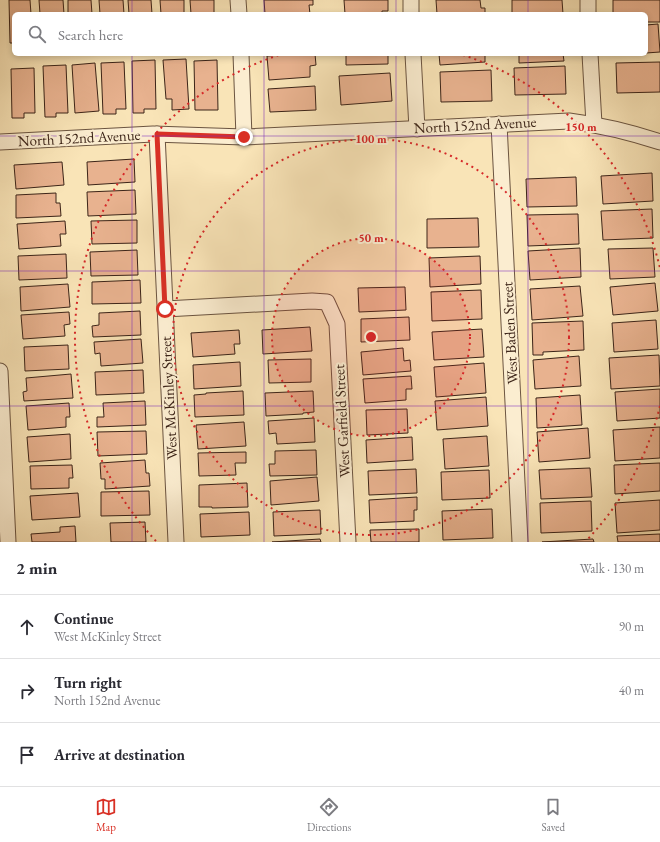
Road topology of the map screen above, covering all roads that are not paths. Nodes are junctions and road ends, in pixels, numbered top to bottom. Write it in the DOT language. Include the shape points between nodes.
graph roads {
  1 [pos="238,0"];
  2 [pos="410,0"];
  3 [pos="588,0"];
  4 [pos="239,12"];
  5 [pos="411,12"];
  6 [pos="588,12"];
  7 [pos="241,56"];
  8 [pos="413,56"];
  9 [pos="590,56"];
  10 [pos="499,124"];
  11 [pos="594,124"];
  12 [pos="417,129"];
  13 [pos="157,134"];
  14 [pos="244,137"];
  15 [pos="0,142"];
  16 [pos="660,142"];
  17 [pos="165,309"];
  18 [pos="0,372"];
  19 [pos="5,535"];
  20 [pos="176,542"];
  21 [pos="348,542"];
  22 [pos="520,542"];
  1 -- 4 [label="street"];
  2 -- 5 [label="street"];
  3 -- 6 [label="street"];
  7 -- 14 [label="street"];
  8 -- 12 [label="street"];
  9 -- 11 [label="street"];
  10 -- 11 [label="street, North 152nd Avenue" via="569,121"];
  10 -- 12 [label="street, North 152nd Avenue"];
  10 -- 22 [label="street, West Baden Street"];
  11 -- 16 [label="street, North 152nd Avenue"];
  12 -- 14 [label="street, North 152nd Avenue"];
  13 -- 14 [label="street, North 152nd Avenue"];
  13 -- 15 [label="street, North 152nd Avenue"];
  13 -- 17 [label="street, West McKinley Street"];
  17 -- 20 [label="street, West McKinley Street"];
  17 -- 21 [label="street, West Garfield Street" via="327,302 337,324"];
  18 -- 19 [label="street"];
}
